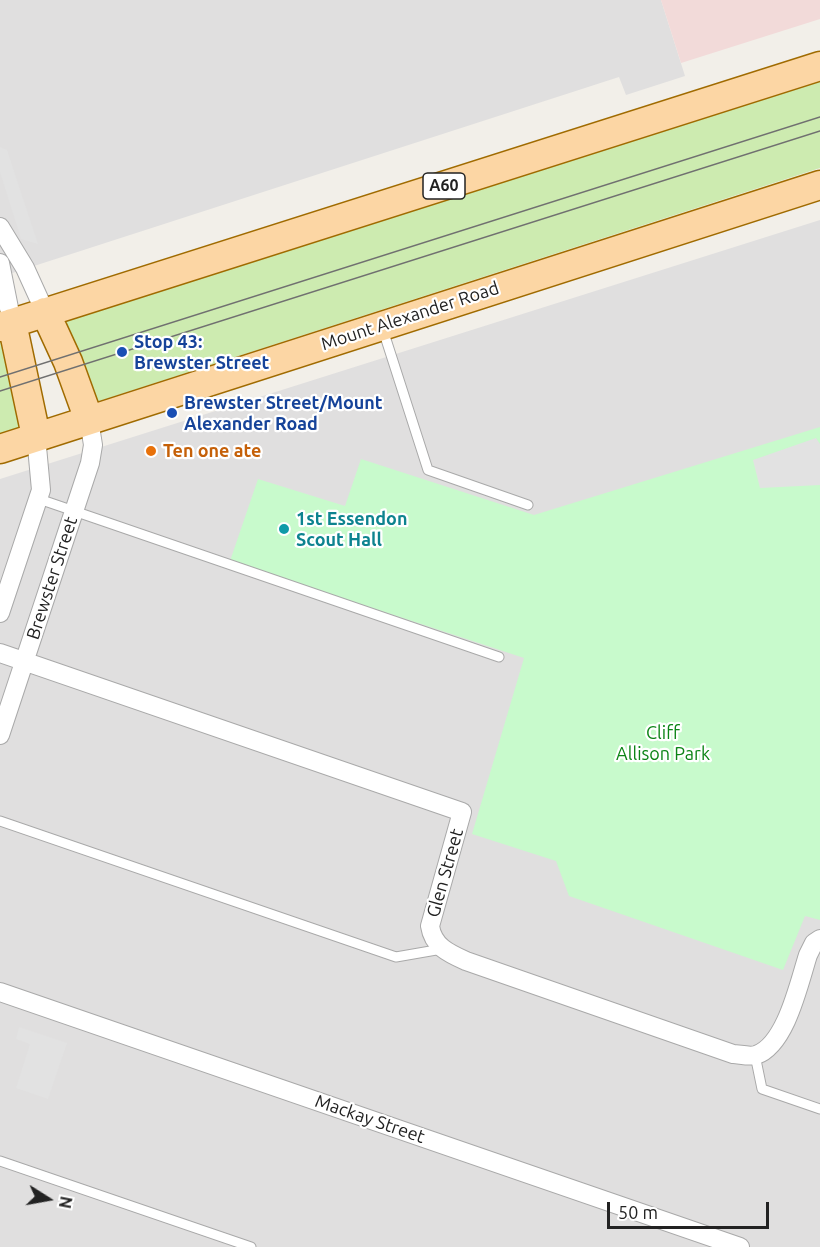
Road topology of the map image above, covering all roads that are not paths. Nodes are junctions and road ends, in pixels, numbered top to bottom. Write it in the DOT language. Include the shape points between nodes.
graph roads {
  1 [pos="820,66"];
  2 [pos="820,185"];
  3 [pos="0,227"];
  4 [pos="0,263"];
  5 [pos="45,312"];
  6 [pos="6,325"];
  7 [pos="382,325"];
  8 [pos="89,420"];
  9 [pos="36,436"];
  10 [pos="0,449"];
  11 [pos="39,499"];
  12 [pos="528,505"];
  13 [pos="75,509"];
  14 [pos="0,613"];
  15 [pos="0,653"];
  16 [pos="499,657"];
  17 [pos="25,662"];
  18 [pos="0,735"];
  19 [pos="0,821"];
  20 [pos="820,939"];
  21 [pos="442,949"];
  22 [pos="0,992"];
  23 [pos="755,1055"];
  24 [pos="820,1109"];
  25 [pos="0,1161"];
  26 [pos="251,1247"];
  27 [pos="740,1247"];
  1 -- 5 [label="main road, A60"];
  2 -- 7 [label="main road, Mount Alexander Road"];
  3 -- 5 [label="street" via="26,268"];
  4 -- 6 [label="street"];
  5 -- 6 [label="main road, A60"];
  5 -- 8 [label="main road"];
  6 -- 9 [label="main road"];
  7 -- 8 [label="main road, Mount Alexander Road"];
  7 -- 12 [label="lane" via="428,470"];
  8 -- 9 [label="main road, Mount Alexander Road"];
  8 -- 13 [label="street, Brewster Street" via="92,456"];
  9 -- 10 [label="main road, Mount Alexander Road"];
  9 -- 11 [label="street, Brewster Street" via="42,480"];
  11 -- 13 [label="lane"];
  11 -- 14 [label="street, Brewster Street"];
  13 -- 16 [label="lane"];
  13 -- 17 [label="street, Brewster Street"];
  15 -- 17 [label="street, Glen Street"];
  17 -- 18 [label="street, Brewster Street"];
  17 -- 21 [label="street, Glen Street" via="462,812 430,926 432,937"];
  19 -- 21 [label="lane" via="396,957"];
  20 -- 23 [label="street" via="808,955 780,1034 771,1046"];
  21 -- 23 [label="street" via="466,961 722,1050"];
  22 -- 27 [label="street, Mackay Street"];
  23 -- 24 [label="lane" via="762,1089"];
  25 -- 26 [label="lane"];
}
